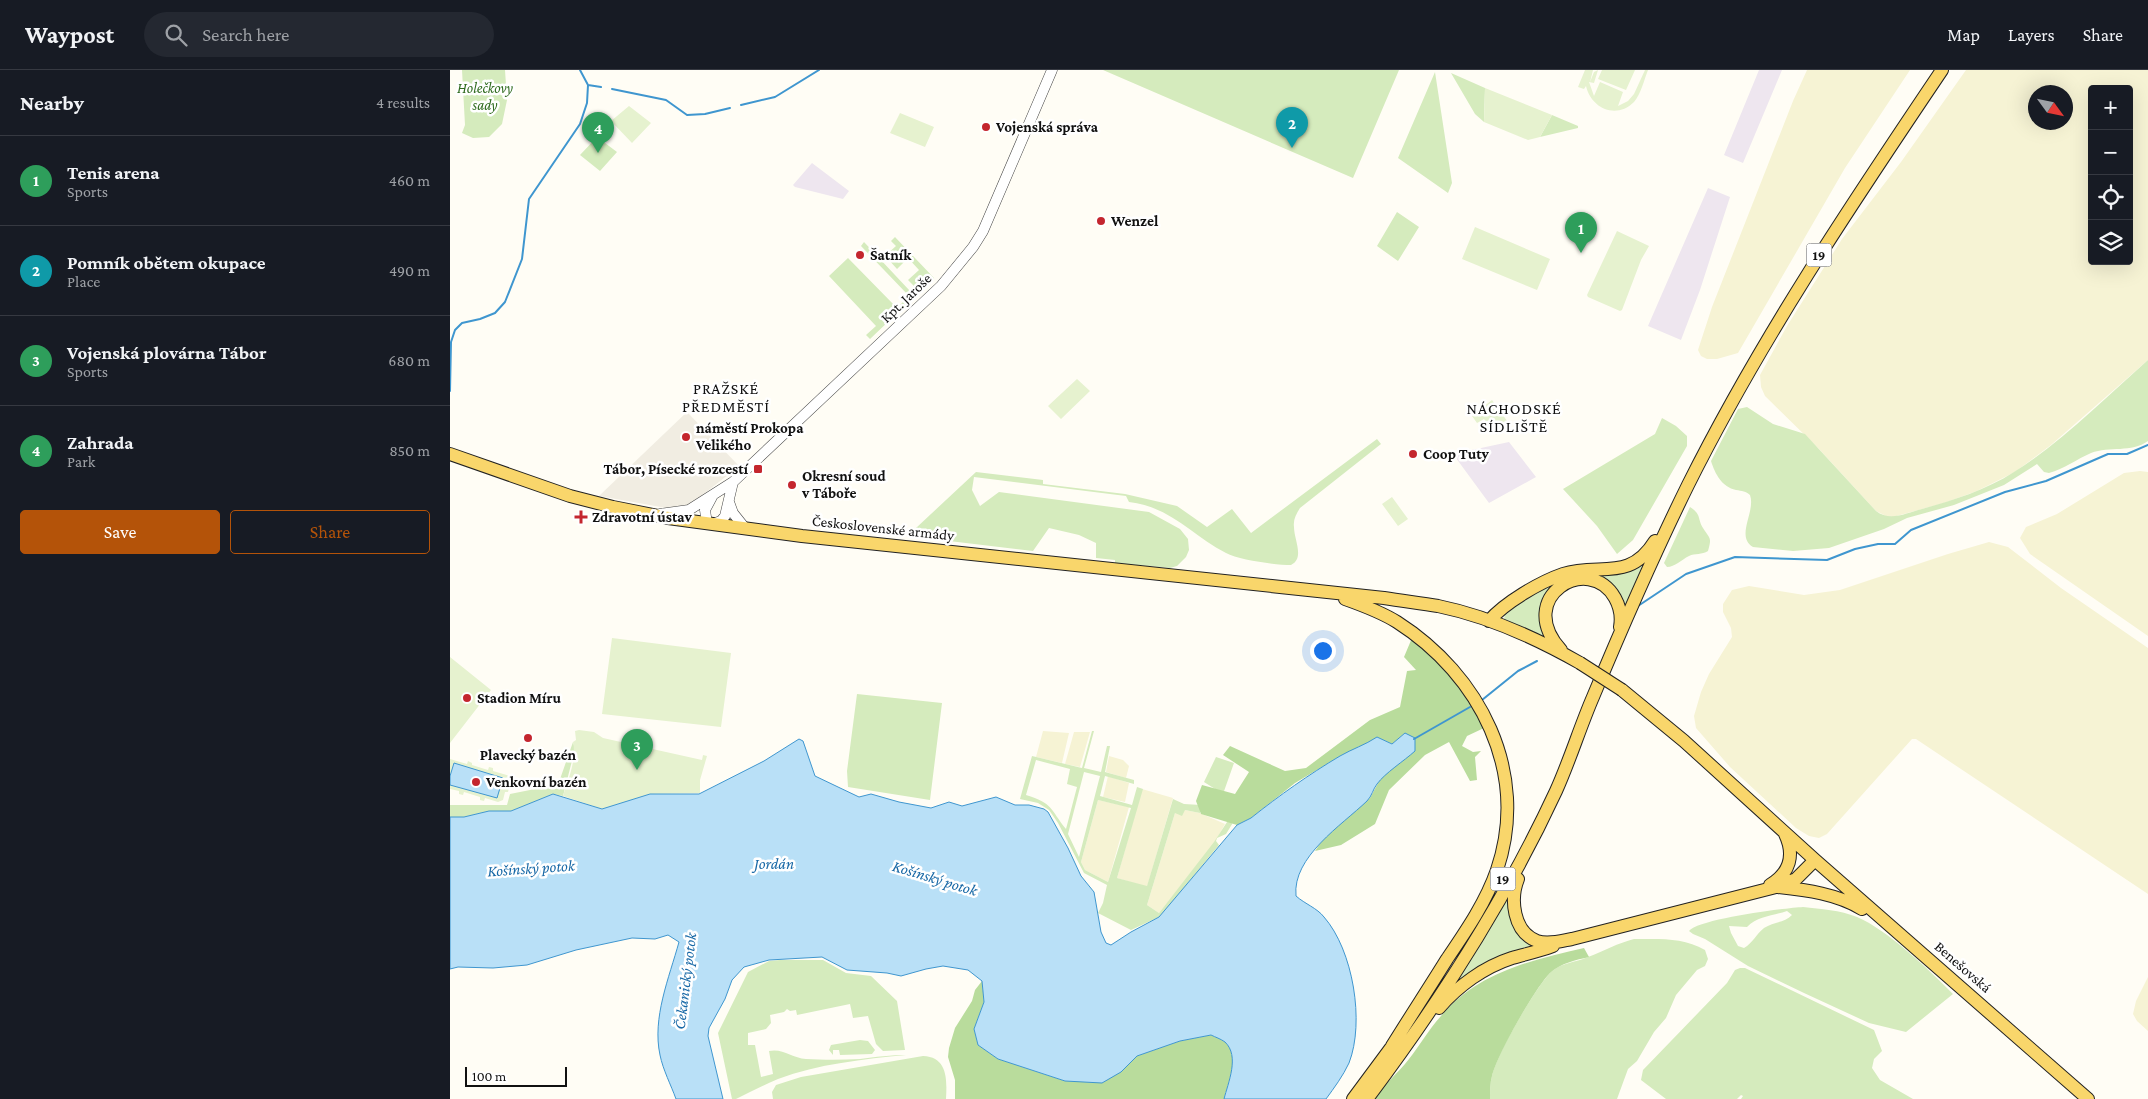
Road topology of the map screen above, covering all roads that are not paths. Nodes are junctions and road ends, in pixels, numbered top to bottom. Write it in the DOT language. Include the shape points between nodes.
graph roads {
  1 [pos="1052,70"];
  2 [pos="1942,70"];
  3 [pos="450,454"];
  4 [pos="732,482"];
  5 [pos="1687,488"];
  6 [pos="712,496"];
  7 [pos="728,497"];
  8 [pos="652,515"];
  9 [pos="710,524"];
  10 [pos="745,528"];
  11 [pos="1321,592"];
  12 [pos="1489,621"];
  13 [pos="1618,640"];
  14 [pos="1565,654"];
  15 [pos="1592,700"];
  16 [pos="1542,821"];
  17 [pos="1784,832"];
  18 [pos="1815,860"];
  19 [pos="1776,887"];
  20 [pos="1760,891"];
  21 [pos="1893,928"];
  22 [pos="1572,939"];
  23 [pos="1398,1049"];
  24 [pos="1368,1091"];
  25 [pos="1353,1099"];
  26 [pos="2088,1099"];
  1 -- 4 [label="street, Kpt. Jaroše" via="993,210 970,251 941,286"];
  2 -- 5 [label="main road, 19" via="1856,197 1770,334"];
  3 -- 8 [label="main road, Československé armády" via="570,496"];
  4 -- 6 [label="street, Kpt. Jaroše"];
  4 -- 7 [label="street"];
  5 -- 12 [label="main road" via="1642,558 1607,571 1563,574 1499,610"];
  5 -- 13 [label="main road, 19"];
  6 -- 8 [label="street, Kpt. Jaroše" via="689,510"];
  6 -- 9 [label="street" via="704,510"];
  7 -- 9 [label="street" via="724,518"];
  7 -- 10 [label="street" via="732,514"];
  8 -- 9 [label="main road, Československé armády"];
  9 -- 10 [label="main road, Československé armády"];
  10 -- 11 [label="main road, Československé armády"];
  11 -- 12 [label="main road, Benešovská" via="1438,606"];
  11 -- 23 [label="main road" via="1367,607 1396,621 1449,664 1490,726 1506,784 1506,828 1491,883"];
  12 -- 14 [label="main road, Benešovská"];
  13 -- 14 [label="main road" via="1619,605 1611,592 1592,580 1576,580 1556,590 1546,611 1549,634"];
  13 -- 15 [label="main road, 19"];
  14 -- 17 [label="main road, Benešovská, bridge" via="1622,690 1684,741"];
  15 -- 16 [label="main road, 19"];
  15 -- 23 [label="main road, 19" via="1521,847"];
  16 -- 22 [label="main road" via="1515,885 1517,919 1524,932 1537,941"];
  16 -- 23 [label="main road, 19" via="1477,940"];
  17 -- 18 [label="main road, Benešovská"];
  17 -- 20 [label="main road" via="1791,853 1788,868 1775,882"];
  18 -- 19 [label="main road" via="1801,875"];
  18 -- 21 [label="main road, Benešovská"];
  19 -- 20 [label="main road"];
  19 -- 21 [label="main road" via="1804,890 1850,902"];
  20 -- 22 [label="main road"];
  21 -- 26 [label="main road, Benešovská"];
  22 -- 23 [label="main road" via="1511,958 1474,978"];
  23 -- 24 [label="main road, 19"];
  24 -- 25 [label="main road, 19"];
}
